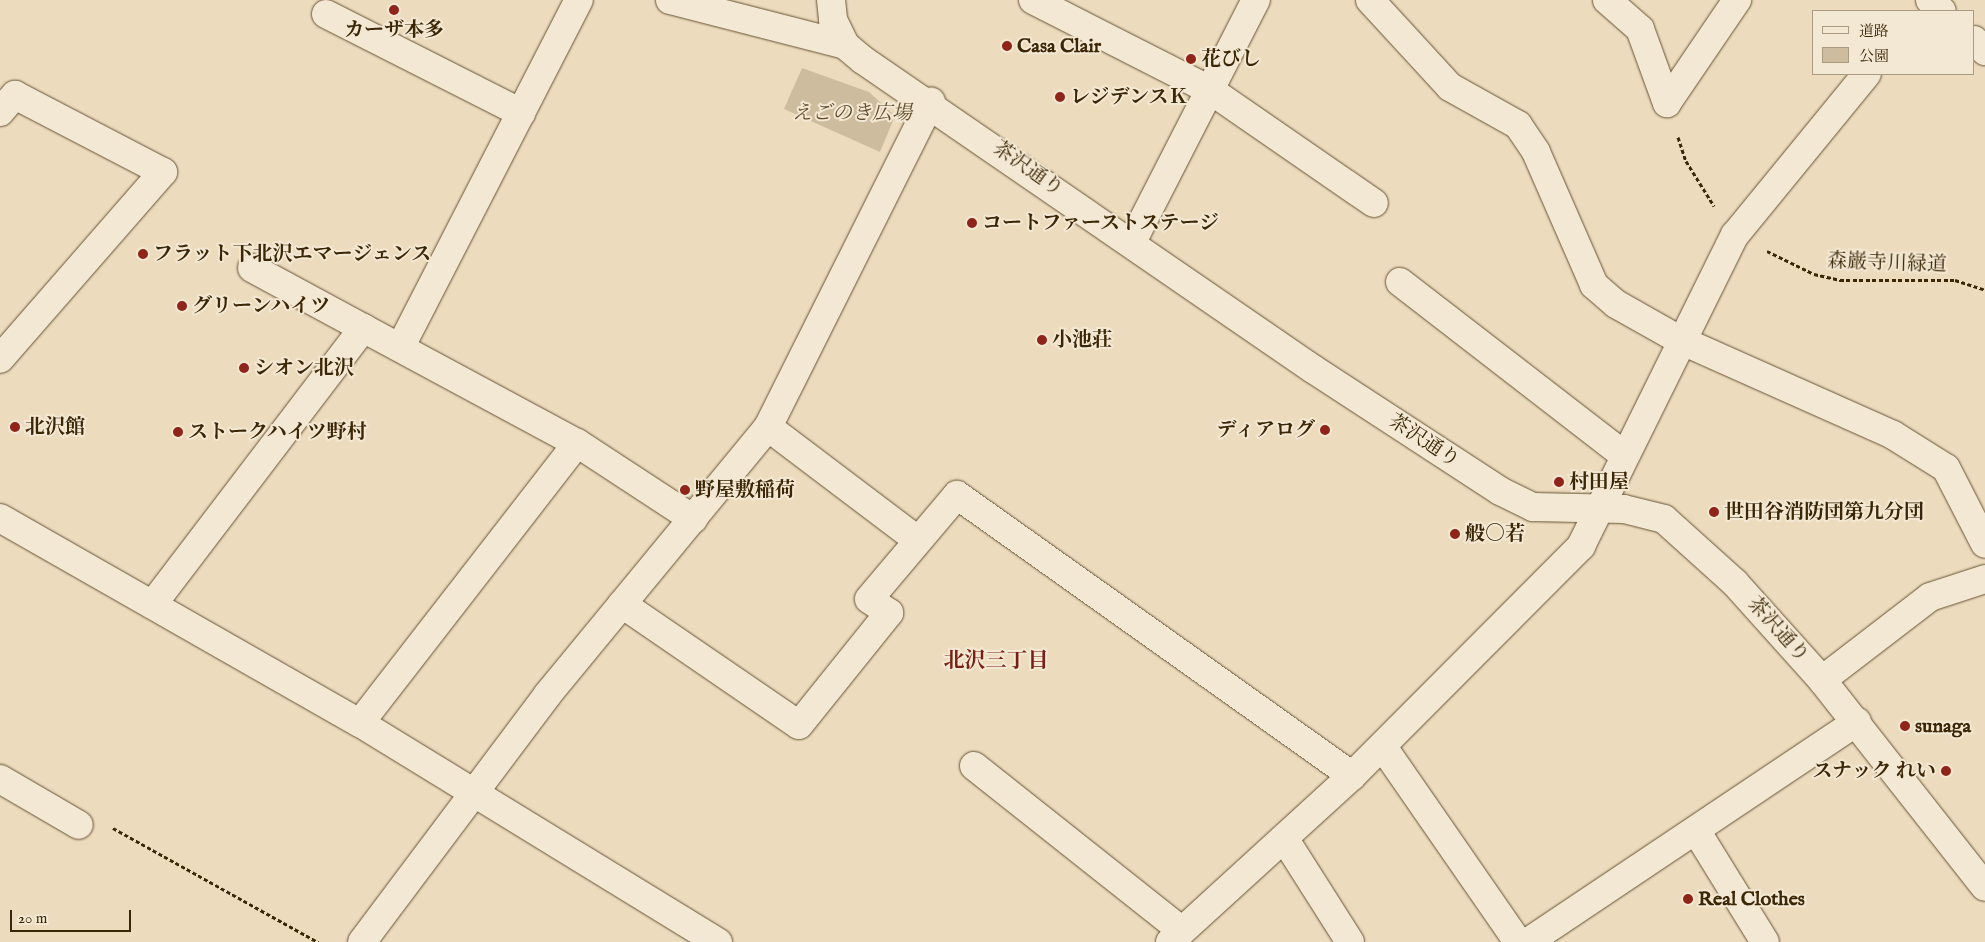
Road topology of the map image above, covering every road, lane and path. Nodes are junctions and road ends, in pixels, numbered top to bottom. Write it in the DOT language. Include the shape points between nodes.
graph roads {
  1 [pos="579,0"];
  2 [pos="670,0"];
  3 [pos="831,0"];
  4 [pos="1033,0"];
  5 [pos="1256,0"];
  6 [pos="1370,0"];
  7 [pos="1607,0"];
  8 [pos="1738,0"];
  9 [pos="1928,0"];
  10 [pos="1919,10"];
  11 [pos="1941,10"];
  12 [pos="326,14"];
  13 [pos="1975,41"];
  14 [pos="844,45"];
  15 [pos="1985,50"];
  16 [pos="1866,75"];
  17 [pos="1210,90"];
  18 [pos="930,102"];
  19 [pos="1667,103"];
  20 [pos="0,112"];
  21 [pos="521,113"];
  22 [pos="1374,203"];
  23 [pos="1735,235"];
  24 [pos="1132,242"];
  25 [pos="252,268"];
  26 [pos="1400,282"];
  27 [pos="1985,290"];
  28 [pos="362,328"];
  29 [pos="1680,340"];
  30 [pos="401,346"];
  31 [pos="0,358"];
  32 [pos="768,427"];
  33 [pos="577,443"];
  34 [pos="1625,456"];
  35 [pos="1600,509"];
  36 [pos="0,518"];
  37 [pos="693,519"];
  38 [pos="916,539"];
  39 [pos="1985,544"];
  40 [pos="1985,579"];
  41 [pos="153,604"];
  42 [pos="622,604"];
  43 [pos="1822,680"];
  44 [pos="1857,722"];
  45 [pos="360,723"];
  46 [pos="1383,747"];
  47 [pos="974,766"];
  48 [pos="1352,776"];
  49 [pos="0,779"];
  50 [pos="470,792"];
  51 [pos="79,825"];
  52 [pos="1697,832"];
  53 [pos="1284,838"];
  54 [pos="1984,882"];
  55 [pos="1175,936"];
  56 [pos="318,942"];
  57 [pos="362,942"];
  58 [pos="718,942"];
  59 [pos="1350,942"];
  60 [pos="1518,942"];
  61 [pos="1528,942"];
  62 [pos="1765,942"];
  1 -- 21 [label="street"];
  2 -- 14 [label="street"];
  3 -- 14 [label="street" via="832,20"];
  4 -- 17 [label="street"];
  5 -- 17 [label="street"];
  6 -- 29 [label="street" via="1450,87 1518,125 1536,152 1594,284 1616,304"];
  7 -- 19 [label="street" via="1640,29"];
  8 -- 19 [label="street"];
  9 -- 10 [label="street"];
  9 -- 11 [label="street"];
  12 -- 21 [label="street"];
  13 -- 15 [label="street"];
  14 -- 18 [label="street, 茶沢通り"];
  16 -- 23 [label="street"];
  17 -- 22 [label="street"];
  17 -- 24 [label="street"];
  18 -- 24 [label="street, 茶沢通り"];
  18 -- 32 [label="street"];
  19 -- 23 [label="path" via="1686,161"];
  20 -- 31 [label="street" via="15,96 163,172"];
  21 -- 30 [label="street"];
  23 -- 27 [label="path, 森巌寺川緑道" via="1814,274 1840,280 1955,280"];
  23 -- 29 [label="street"];
  24 -- 35 [label="street, 茶沢通り" via="1313,368 1500,491 1533,507"];
  25 -- 28 [label="street"];
  26 -- 34 [label="street"];
  28 -- 30 [label="street"];
  28 -- 41 [label="street"];
  29 -- 34 [label="street"];
  29 -- 39 [label="street" via="1893,435 1946,468"];
  30 -- 33 [label="street"];
  32 -- 37 [label="street"];
  32 -- 38 [label="street"];
  33 -- 37 [label="street"];
  33 -- 45 [label="street"];
  34 -- 35 [label="street"];
  35 -- 43 [label="street, 茶沢通り" via="1624,509 1664,519 1735,583"];
  35 -- 46 [label="street" via="1581,546"];
  36 -- 41 [label="street"];
  37 -- 42 [label="street"];
  38 -- 42 [label="street" via="869,599 890,613 799,725"];
  38 -- 48 [label="street" via="957,495"];
  40 -- 43 [label="street" via="1930,597"];
  41 -- 45 [label="street"];
  42 -- 50 [label="street"];
  43 -- 44 [label="street, 茶沢通り"];
  44 -- 52 [label="street"];
  44 -- 54 [label="street, 茶沢通り"];
  45 -- 50 [label="street"];
  46 -- 48 [label="street"];
  46 -- 60 [label="street"];
  47 -- 55 [label="street"];
  48 -- 53 [label="street"];
  49 -- 51 [label="street"];
  50 -- 57 [label="street"];
  50 -- 58 [label="street"];
  51 -- 56 [label="path" via="97,818"];
  52 -- 61 [label="street"];
  52 -- 62 [label="street"];
  53 -- 55 [label="street"];
  53 -- 59 [label="street"];
}
